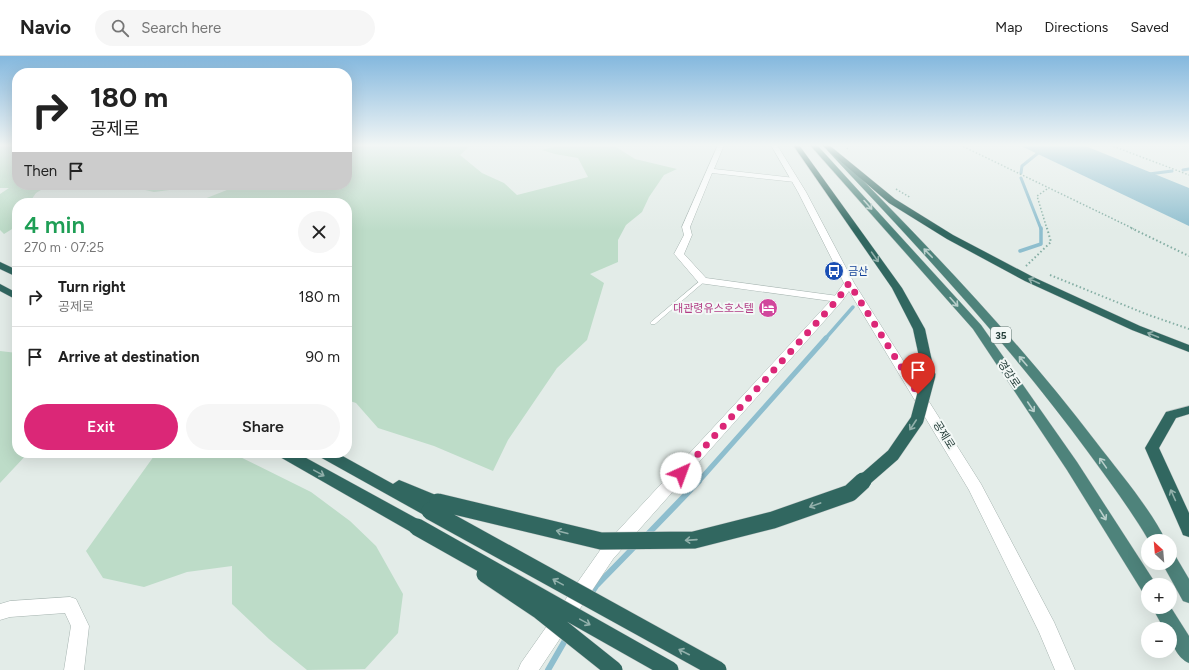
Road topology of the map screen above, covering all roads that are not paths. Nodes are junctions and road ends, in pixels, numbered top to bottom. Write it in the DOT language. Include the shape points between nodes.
graph roads {
  1 [pos="708,174"];
  2 [pos="735,174"];
  3 [pos="790,174"];
  4 [pos="816,174"];
  5 [pos="839,174"];
  6 [pos="852,174"];
  7 [pos="859,174"];
  8 [pos="794,180"];
  9 [pos="0,265"];
  10 [pos="12,271"];
  11 [pos="704,281"];
  12 [pos="849,283"];
  13 [pos="0,287"];
  14 [pos="12,294"];
  15 [pos="838,299"];
  16 [pos="653,323"];
  17 [pos="1189,349"];
  18 [pos="1189,410"];
  19 [pos="294,458"];
  20 [pos="334,458"];
  21 [pos="434,507"];
  22 [pos="417,527"];
  23 [pos="1189,530"];
  24 [pos="1153,534"];
  25 [pos="1175,570"];
  26 [pos="1143,578"];
  27 [pos="1189,595"];
  28 [pos="0,612"];
  29 [pos="1166,614"];
  30 [pos="1189,654"];
  31 [pos="74,670"];
  32 [pos="528,670"];
  33 [pos="614,670"];
  34 [pos="670,670"];
  35 [pos="718,670"];
  36 [pos="1065,670"];
  1 -- 11 [label="street" via="686,227 688,234 679,254"];
  2 -- 8 [label="street"];
  3 -- 8 [label="street, 공제로"];
  4 -- 21 [label="highway, one-way, bridge" via="897,288 919,329 929,375 917,420 893,456 850,492 773,520 694,540 601,542"];
  5 -- 26 [label="highway, 경강로, one-way" via="977,327 1072,466"];
  24 -- 6 [label="highway, 경강로 / 35, one-way" via="1082,434 1026,364 935,260"];
  17 -- 7 [label="highway, one-way" via="1136,328 1029,279 950,237 892,201"];
  8 -- 12 [label="street, 공제로"];
  9 -- 10 [label="highway"];
  11 -- 15 [label="street"];
  11 -- 16 [label="lane"];
  12 -- 15 [label="street"];
  12 -- 36 [label="street, 공제로" via="976,488 1047,628"];
  13 -- 14 [label="highway"];
  15 -- 32 [label="street" via="607,554"];
  23 -- 18 [label="highway, one-way" via="1152,448 1172,415"];
  19 -- 22 [label="highway, one-way"];
  20 -- 21 [label="highway"];
  35 -- 21 [label="highway, one-way, bridge" via="671,646"];
  22 -- 33 [label="highway, bridge" via="540,611"];
  22 -- 34 [label="highway, one-way, bridge"];
  25 -- 27 [label="highway"];
  28 -- 31 [label="street" via="70,605 80,626"];
  29 -- 30 [label="highway"];
}
